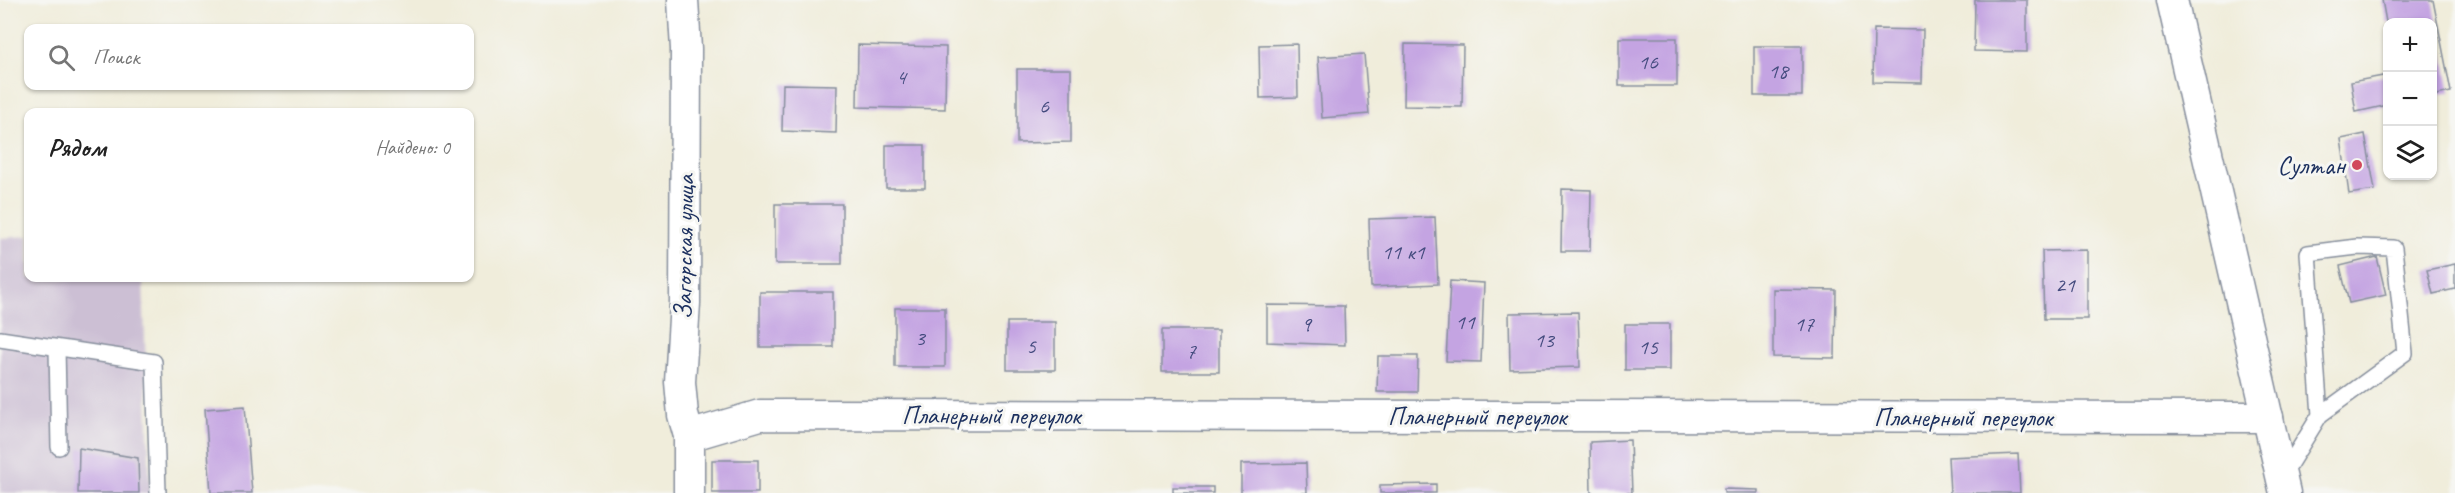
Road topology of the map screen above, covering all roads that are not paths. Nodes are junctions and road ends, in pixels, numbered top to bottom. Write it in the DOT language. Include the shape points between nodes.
graph roads {
  1 [pos="683,0"];
  2 [pos="2172,0"];
  3 [pos="0,339"];
  4 [pos="57,348"];
  5 [pos="2320,415"];
  6 [pos="2268,417"];
  7 [pos="689,436"];
  8 [pos="59,447"];
  9 [pos="2283,484"];
  10 [pos="158,493"];
  11 [pos="689,493"];
  1 -- 7 [label="street, Загорская улица" via="685,291 680,382"];
  2 -- 6 [label="street"];
  3 -- 4 [label="lane"];
  4 -- 8 [label="lane"];
  4 -- 10 [label="lane" via="153,362"];
  5 -- 5 [label="lane" via="2405,353 2394,248 2357,247 2308,253"];
  5 -- 9 [label="lane"];
  6 -- 7 [label="street, Планерный переулок" via="760,415"];
  6 -- 9 [label="street"];
  7 -- 11 [label="street, Загорская улица"];
}
